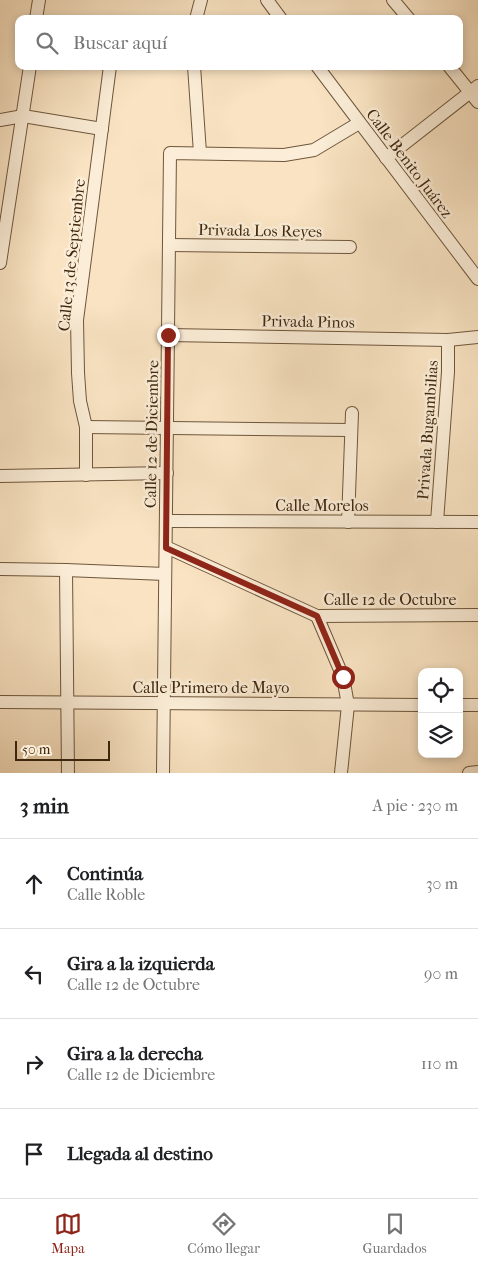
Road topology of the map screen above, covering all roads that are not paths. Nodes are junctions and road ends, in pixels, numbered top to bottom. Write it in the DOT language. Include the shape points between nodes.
graph roads {
  1 [pos="40,0"];
  2 [pos="201,0"];
  3 [pos="267,0"];
  4 [pos="393,0"];
  5 [pos="37,15"];
  6 [pos="197,15"];
  7 [pos="278,15"];
  8 [pos="405,15"];
  9 [pos="29,70"];
  10 [pos="109,70"];
  11 [pos="194,70"];
  12 [pos="320,70"];
  13 [pos="453,70"];
  14 [pos="475,93"];
  15 [pos="23,116"];
  16 [pos="0,120"];
  17 [pos="359,123"];
  18 [pos="102,129"];
  19 [pos="200,153"];
  20 [pos="386,158"];
  21 [pos="169,245"];
  22 [pos="350,248"];
  23 [pos="0,263"];
  24 [pos="478,279"];
  25 [pos="168,335"];
  26 [pos="478,337"];
  27 [pos="448,340"];
  28 [pos="352,413"];
  29 [pos="86,427"];
  30 [pos="167,427"];
  31 [pos="350,430"];
  32 [pos="167,473"];
  33 [pos="86,475"];
  34 [pos="0,476"];
  35 [pos="166,521"];
  36 [pos="348,522"];
  37 [pos="437,522"];
  38 [pos="478,522"];
  39 [pos="166,548"];
  40 [pos="0,569"];
  41 [pos="66,570"];
  42 [pos="166,574"];
  43 [pos="478,615"];
  44 [pos="317,616"];
  45 [pos="0,702"];
  46 [pos="67,703"];
  47 [pos="162,703"];
  48 [pos="348,705"];
  49 [pos="418,705"];
  50 [pos="463,705"];
  51 [pos="478,706"];
  52 [pos="478,772"];
  53 [pos="68,773"];
  54 [pos="163,773"];
  55 [pos="341,773"];
  56 [pos="469,773"];
  1 -- 5 [label="street"];
  2 -- 6 [label="street"];
  3 -- 7 [label="street"];
  4 -- 8 [label="street"];
  9 -- 15 [label="street"];
  10 -- 18 [label="street, Calle 13 de Septiembre"];
  11 -- 19 [label="street"];
  12 -- 17 [label="street, Calle Benito Juárez"];
  13 -- 14 [label="street"];
  14 -- 20 [label="street"];
  15 -- 16 [label="street"];
  15 -- 18 [label="street"];
  15 -- 23 [label="street"];
  17 -- 19 [label="street" via="314,150 284,155"];
  17 -- 20 [label="street, Calle Benito Juárez"];
  18 -- 29 [label="street, Calle 13 de Septiembre" via="77,320 80,401"];
  19 -- 21 [label="street, Calle 12 de Diciembre" via="170,153"];
  20 -- 24 [label="street, Calle Benito Juárez"];
  21 -- 22 [label="street, Privada Los Reyes"];
  21 -- 25 [label="street, Calle 12 de Diciembre"];
  25 -- 27 [label="street, Privada Pinos"];
  25 -- 30 [label="street, Calle 12 de Diciembre"];
  26 -- 27 [label="street, Privada Pinos"];
  27 -- 37 [label="street, Privada Bugambilias"];
  28 -- 31 [label="street"];
  29 -- 30 [label="street"];
  29 -- 33 [label="street, Calle 13 de Septiembre"];
  30 -- 31 [label="street"];
  30 -- 32 [label="street, Calle 12 de Diciembre"];
  31 -- 36 [label="street"];
  32 -- 33 [label="street"];
  32 -- 35 [label="street, Calle 12 de Diciembre"];
  33 -- 34 [label="street"];
  35 -- 36 [label="street, Calle Morelos"];
  35 -- 39 [label="street, Calle 12 de Diciembre"];
  36 -- 37 [label="street, Calle Morelos"];
  37 -- 38 [label="street, Calle Morelos"];
  39 -- 42 [label="street, Calle 12 de Diciembre"];
  39 -- 44 [label="street, Calle 12 de Octubre"];
  40 -- 41 [label="street"];
  41 -- 42 [label="street"];
  41 -- 46 [label="street"];
  42 -- 47 [label="street, Calle 12 de Diciembre"];
  43 -- 44 [label="street, Calle 12 de Octubre"];
  44 -- 48 [label="street" via="343,677"];
  45 -- 46 [label="street, Calle Primero de Mayo"];
  46 -- 47 [label="street, Calle Primero de Mayo"];
  46 -- 53 [label="street"];
  47 -- 48 [label="street, Calle Primero de Mayo"];
  47 -- 54 [label="street, Calle 12 de Diciembre"];
  48 -- 49 [label="street, Calle Primero de Mayo"];
  48 -- 55 [label="street"];
  50 -- 51 [label="street"];
  52 -- 56 [label="street"];
}
